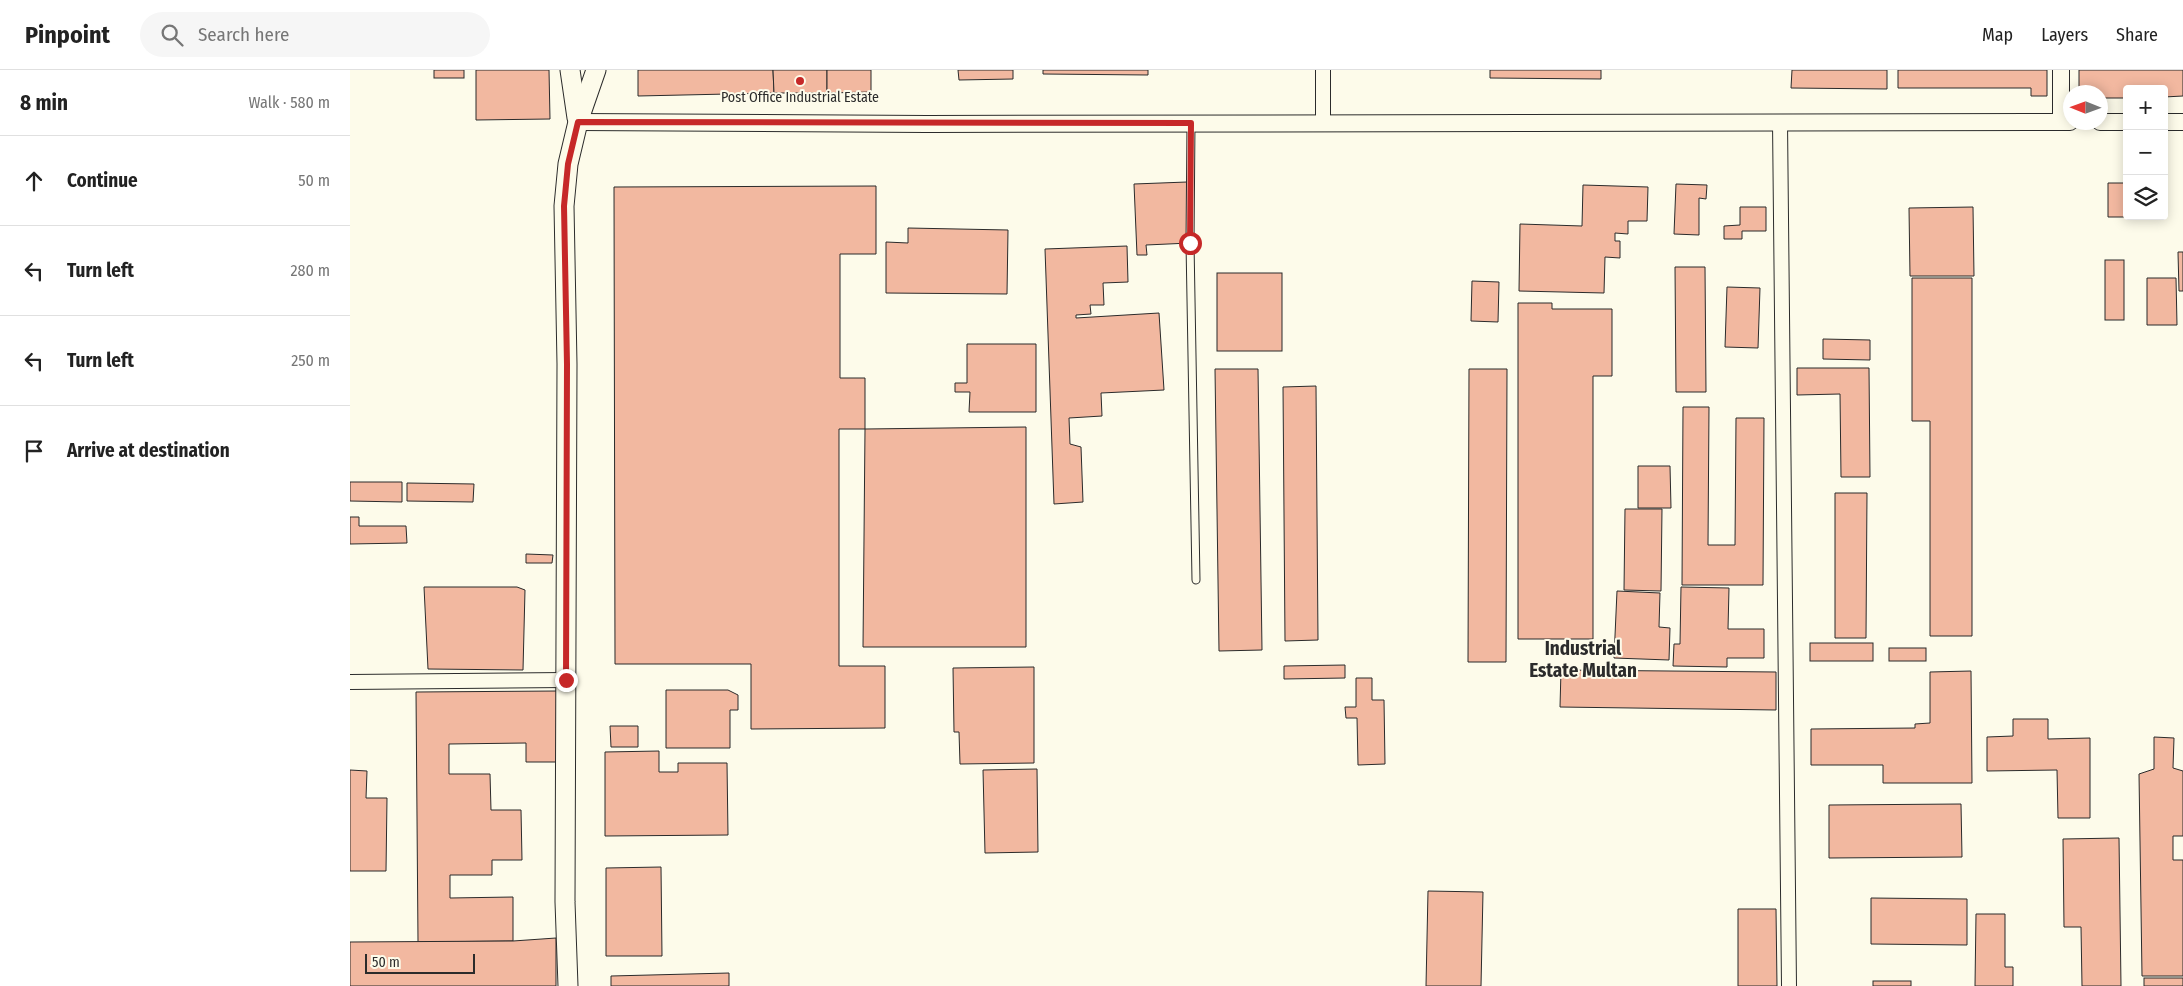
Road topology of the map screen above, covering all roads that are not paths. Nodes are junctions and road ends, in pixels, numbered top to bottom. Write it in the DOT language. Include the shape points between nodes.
graph roads {
  1 [pos="570,70"];
  2 [pos="596,70"];
  3 [pos="1323,70"];
  4 [pos="2061,70"];
  5 [pos="2063,91"];
  6 [pos="578,122"];
  7 [pos="1323,122"];
  8 [pos="1780,122"];
  9 [pos="2063,122"];
  10 [pos="2108,122"];
  11 [pos="2123,122"];
  12 [pos="2168,122"];
  13 [pos="2183,122"];
  14 [pos="1191,123"];
  15 [pos="1196,580"];
  16 [pos="566,680"];
  17 [pos="350,682"];
  18 [pos="568,986"];
  19 [pos="1789,986"];
  1 -- 6 [label="main road"];
  2 -- 6 [label="main road"];
  3 -- 7 [label="street"];
  4 -- 5 [label="street"];
  6 -- 14 [label="street"];
  6 -- 16 [label="main road" via="568,164 564,206"];
  7 -- 8 [label="street"];
  7 -- 14 [label="street"];
  8 -- 9 [label="street"];
  8 -- 19 [label="street"];
  10 -- 11 [label="street"];
  12 -- 13 [label="street"];
  14 -- 15 [label="lane"];
  16 -- 17 [label="street"];
  16 -- 18 [label="main road"];
}
